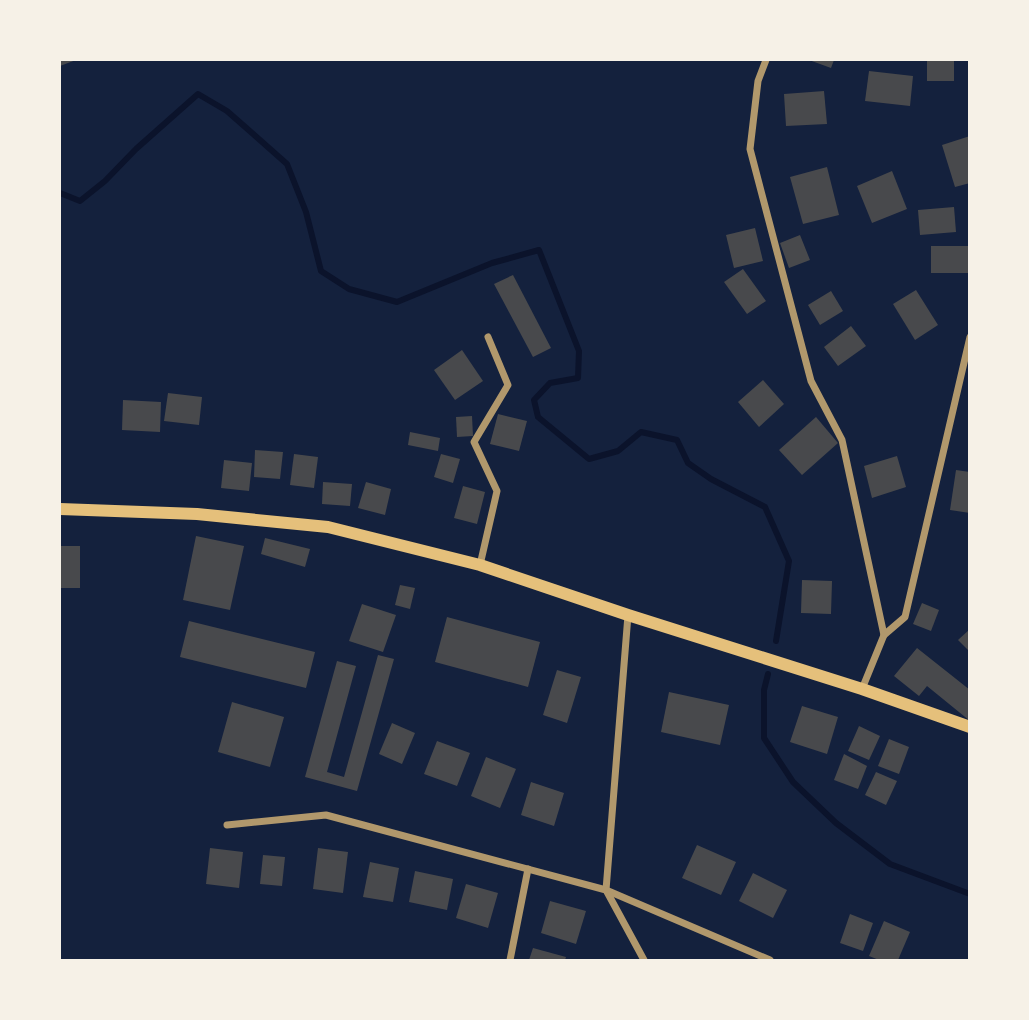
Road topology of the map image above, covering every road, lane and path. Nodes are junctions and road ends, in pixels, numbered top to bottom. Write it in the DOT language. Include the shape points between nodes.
graph roads {
  1 [pos="765,60"];
  2 [pos="488,337"];
  3 [pos="970,337"];
  4 [pos="60,509"];
  5 [pos="480,565"];
  6 [pos="628,615"];
  7 [pos="884,635"];
  8 [pos="862,689"];
  9 [pos="970,727"];
  10 [pos="227,825"];
  11 [pos="528,869"];
  12 [pos="606,890"];
  13 [pos="510,961"];
  14 [pos="644,961"];
  15 [pos="770,961"];
  1 -- 7 [label="street" via="750,149 811,381 842,440"];
  2 -- 5 [label="street" via="508,385 474,442 497,491"];
  3 -- 7 [label="street" via="905,617"];
  4 -- 5 [label="main road" via="197,514 328,527"];
  5 -- 6 [label="main road"];
  6 -- 8 [label="main road"];
  6 -- 12 [label="street"];
  7 -- 8 [label="street"];
  8 -- 9 [label="main road"];
  10 -- 11 [label="street" via="326,815"];
  11 -- 12 [label="street"];
  11 -- 13 [label="street"];
  12 -- 14 [label="street"];
  12 -- 15 [label="street"];
}
